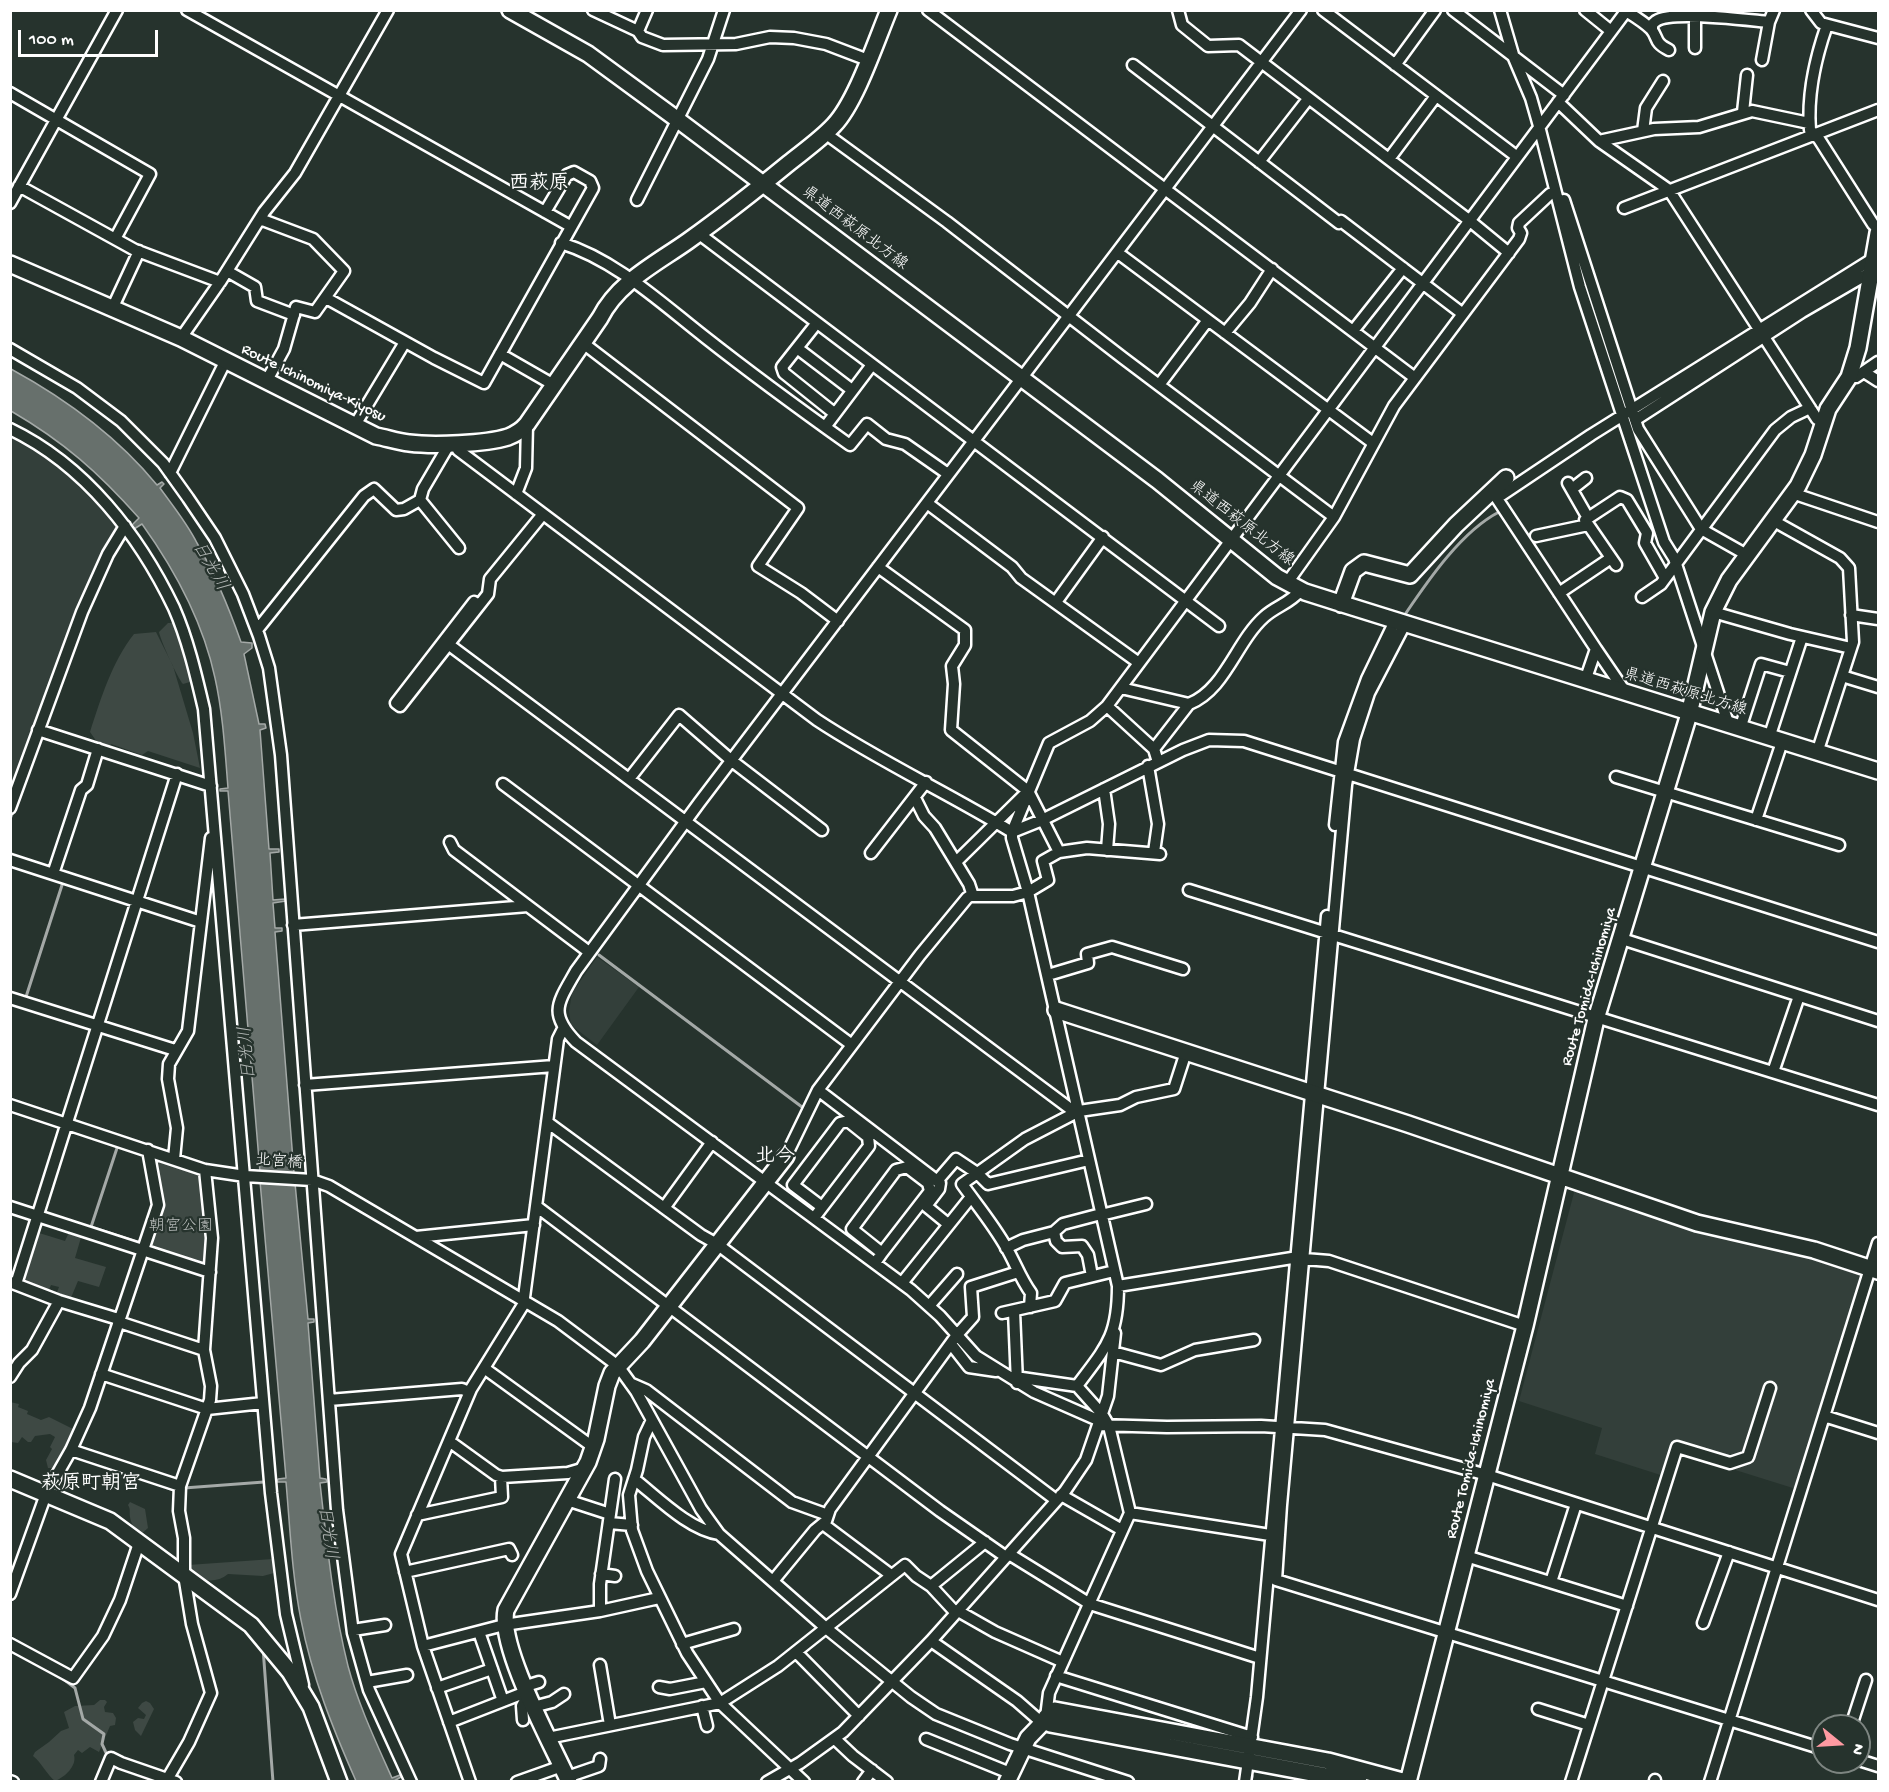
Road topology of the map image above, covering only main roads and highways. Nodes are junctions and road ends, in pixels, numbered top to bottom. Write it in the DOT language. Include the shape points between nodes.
graph roads {
  1 [pos="510,10"];
  2 [pos="889,10"];
  3 [pos="764,184"];
  4 [pos="1878,231"];
  5 [pos="10,264"];
  6 [pos="1506,478"];
  7 [pos="1341,604"];
  8 [pos="1689,714"];
  9 [pos="1878,771"];
  10 [pos="1056,1010"];
  11 [pos="786,1156"];
  12 [pos="1561,1176"];
  13 [pos="1875,1270"];
  14 [pos="10,1479"];
  15 [pos="1250,1748"];
  16 [pos="566,1775"];
  17 [pos="1009,1777"];
  18 [pos="339,1782"];
  19 [pos="1359,1782"];
  20 [pos="1407,1782"];
  1 -- 3 [label="main road" via="588,54"];
  2 -- 3 [label="main road, Route Ichinomiya-Kiyosu" via="848,106 835,124"];
  3 -- 5 [label="main road, Route Ichinomiya-Kiyosu" via="632,280 606,306 521,430 508,436 453,443 409,443 376,435 181,338"];
  3 -- 7 [label="main road, 県道西萩原北方線" via="1157,480 1276,577"];
  4 -- 8 [label="main road, Route Tomida-Ichinomiya" via="1856,374 1828,409 1813,455 1792,493 1729,580 1713,612"];
  6 -- 7 [label="main road" via="1494,495 1456,525 1410,575 1364,563 1353,571"];
  7 -- 8 [label="main road, 県道西萩原北方線"];
  8 -- 9 [label="main road, 県道西萩原北方線"];
  8 -- 12 [label="main road, Route Tomida-Ichinomiya" via="1596,1018"];
  10 -- 12 [label="main road"];
  11 -- 16 [label="main road" via="642,1341 612,1373 585,1468 506,1610 504,1625 528,1695"];
  12 -- 13 [label="main road" via="1697,1223 1814,1250"];
  12 -- 20 [label="main road, Route Tomida-Ichinomiya"];
  14 -- 18 [label="main road" via="110,1521 251,1625 290,1672 311,1707"];
  15 -- 17 [label="main road, Route Tomida-Ichinomiya" via="1055,1710 1028,1738"];
  15 -- 19 [label="main road, Route Tomida-Ichinomiya"];
  15 -- 20 [label="main road, Route Tomida-Ichinomiya" via="1328,1761"];
}
